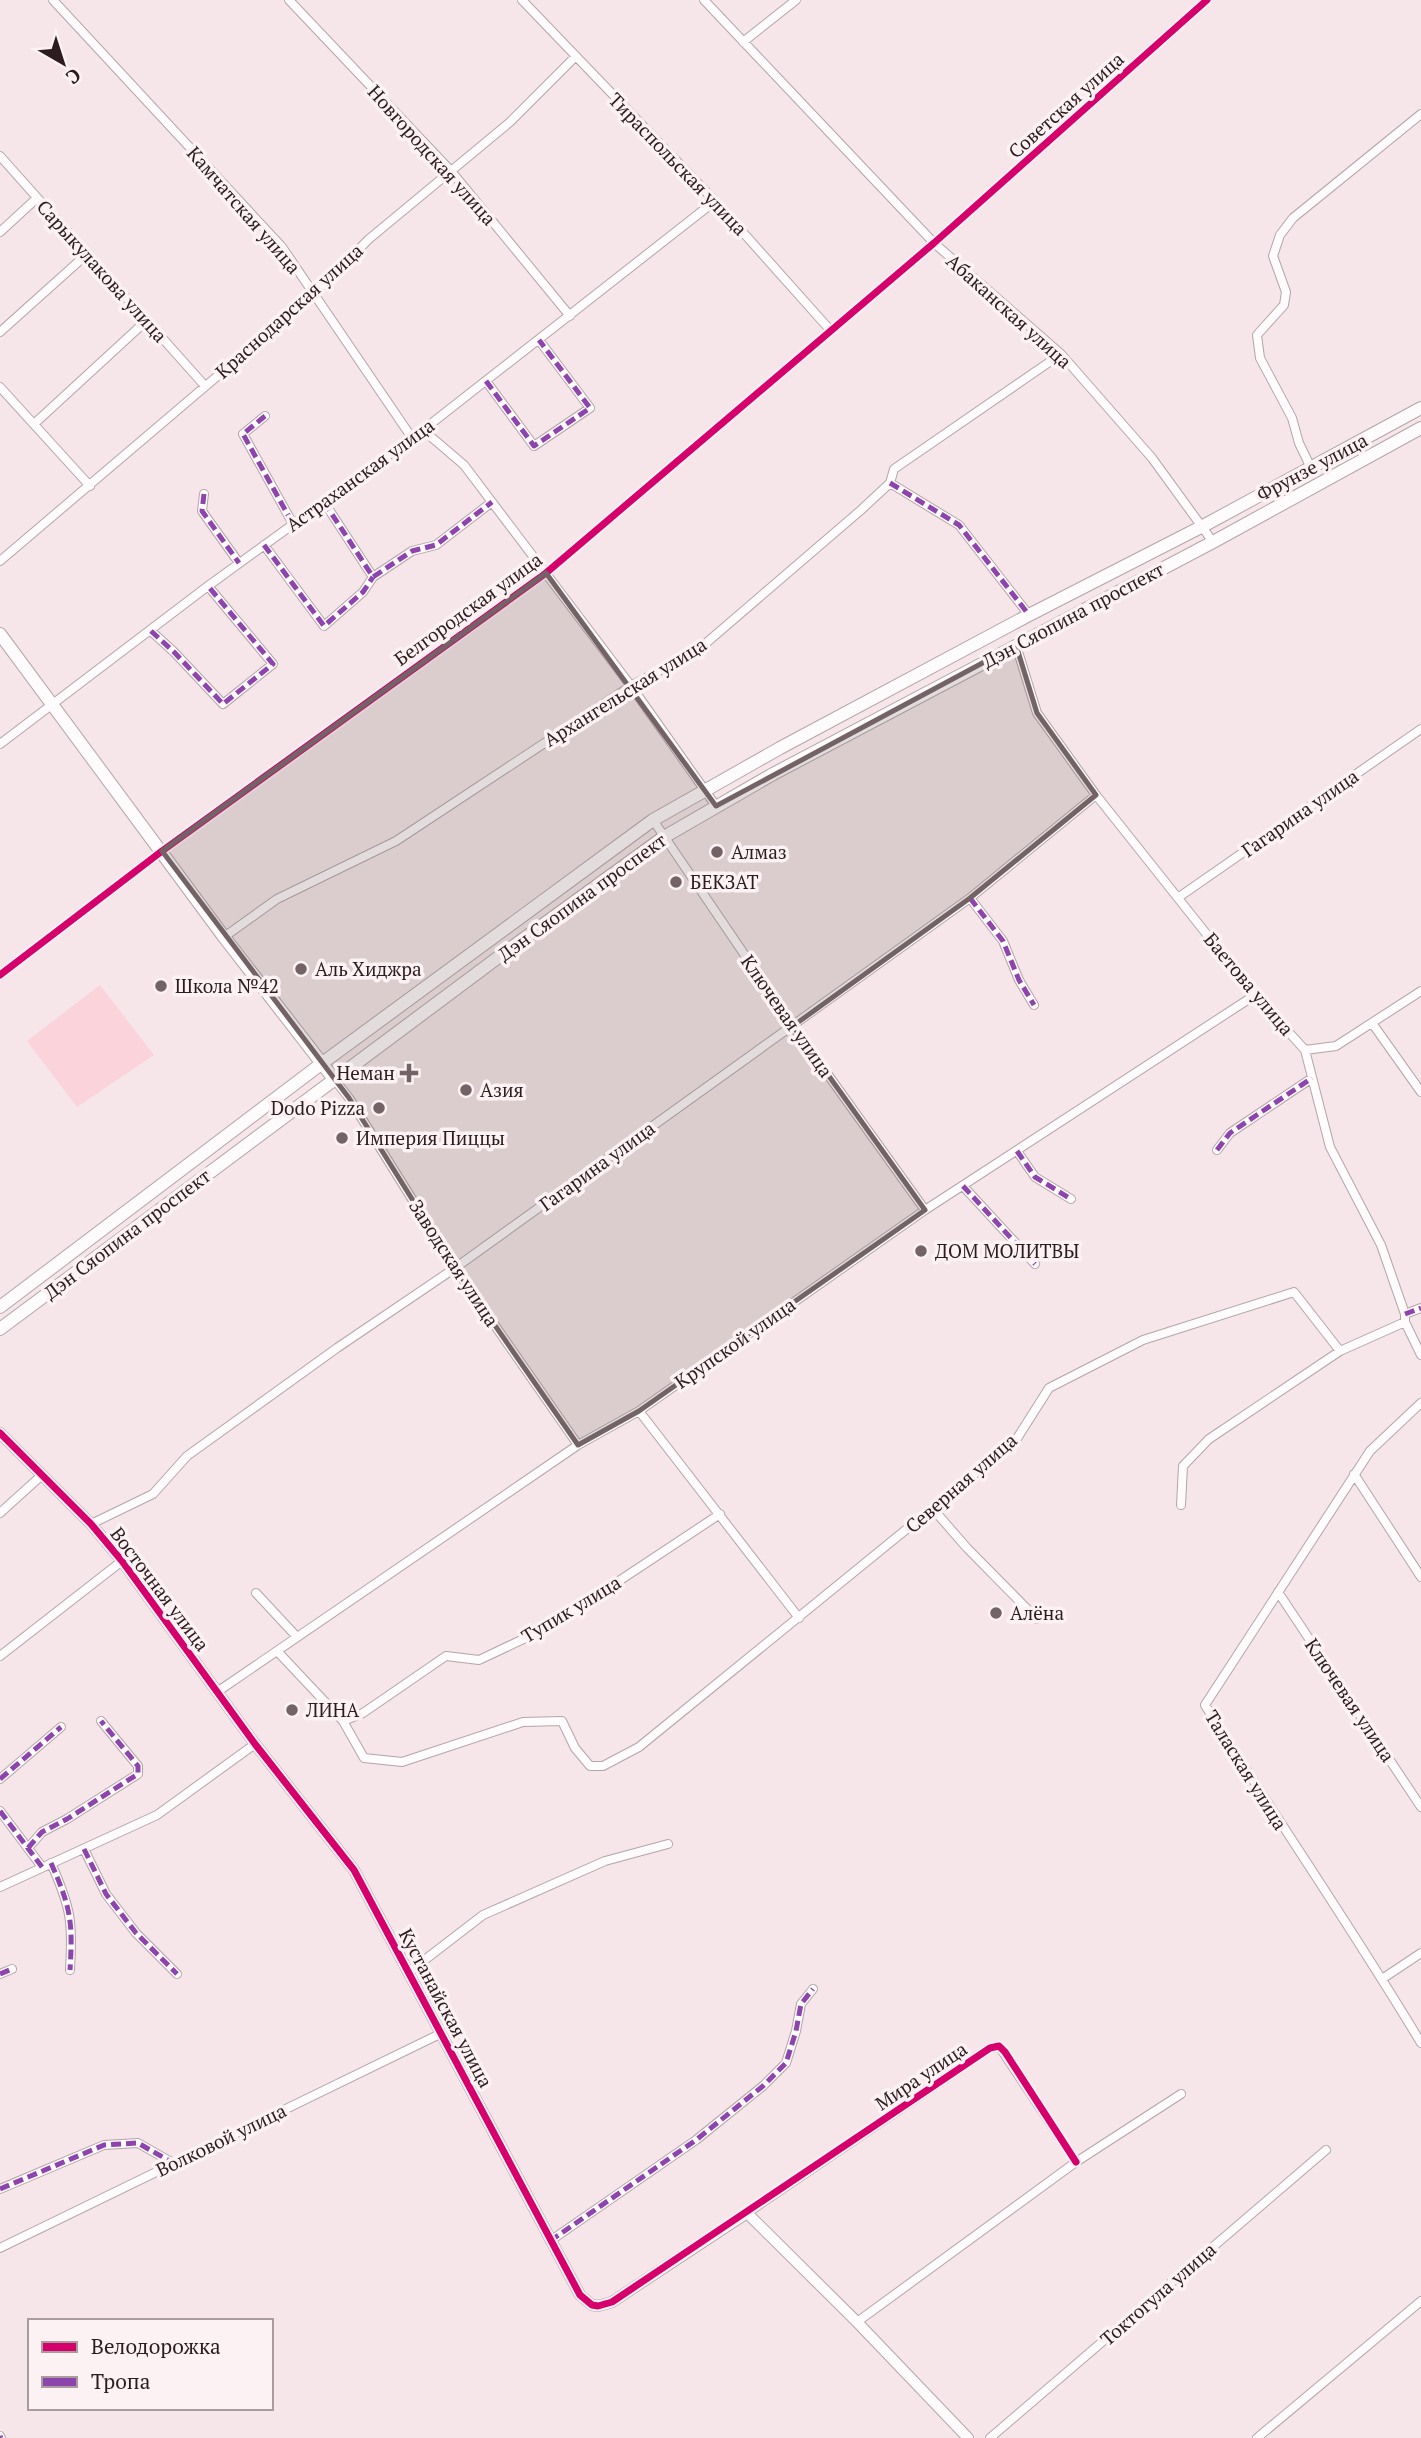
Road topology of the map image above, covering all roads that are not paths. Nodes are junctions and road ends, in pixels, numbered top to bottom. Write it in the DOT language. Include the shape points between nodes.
graph roads {
  1 [pos="53,0"];
  2 [pos="289,0"];
  3 [pos="522,0"];
  4 [pos="704,0"];
  5 [pos="796,0"];
  6 [pos="1207,0"];
  7 [pos="743,42"];
  8 [pos="575,57"];
  9 [pos="1421,114"];
  10 [pos="0,156"];
  11 [pos="451,171"];
  12 [pos="37,198"];
  13 [pos="715,201"];
  14 [pos="0,232"];
  15 [pos="934,243"];
  16 [pos="87,254"];
  17 [pos="315,293"];
  18 [pos="570,316"];
  19 [pos="146,321"];
  20 [pos="831,331"];
  21 [pos="0,332"];
  22 [pos="539,340"];
  23 [pos="1060,354"];
  24 [pos="486,381"];
  25 [pos="205,386"];
  26 [pos="0,387"];
  27 [pos="1421,408"];
  28 [pos="265,416"];
  29 [pos="34,424"];
  30 [pos="1421,428"];
  31 [pos="423,430"];
  32 [pos="412,438"];
  33 [pos="1311,468"];
  34 [pos="890,483"];
  35 [pos="89,486"];
  36 [pos="204,495"];
  37 [pos="324,502"];
  38 [pos="492,502"];
  39 [pos="293,524"];
  40 [pos="1203,526"];
  41 [pos="1213,542"];
  42 [pos="264,545"];
  43 [pos="0,561"];
  44 [pos="239,563"];
  45 [pos="546,573"];
  46 [pos="373,577"];
  47 [pos="208,586"];
  48 [pos="1029,615"];
  49 [pos="151,631"];
  50 [pos="0,634"];
  51 [pos="1016,645"];
  52 [pos="631,686"];
  53 [pos="54,704"];
  54 [pos="1421,729"];
  55 [pos="0,744"];
  56 [pos="706,789"];
  57 [pos="1096,794"];
  58 [pos="716,806"];
  59 [pos="653,820"];
  60 [pos="664,837"];
  61 [pos="162,851"];
  62 [pos="1179,897"];
  63 [pos="970,898"];
  64 [pos="224,937"];
  65 [pos="0,975"];
  66 [pos="1421,991"];
  67 [pos="1255,995"];
  68 [pos="1034,1005"];
  69 [pos="1372,1023"];
  70 [pos="793,1026"];
  71 [pos="1305,1050"];
  72 [pos="321,1064"];
  73 [pos="1312,1078"];
  74 [pos="334,1079"];
  75 [pos="1421,1092"];
  76 [pos="1217,1150"];
  77 [pos="1017,1151"];
  78 [pos="963,1186"];
  79 [pos="1071,1199"];
  80 [pos="925,1210"];
  81 [pos="1035,1264"];
  82 [pos="455,1268"];
  83 [pos="0,1307"];
  84 [pos="1421,1308"];
  85 [pos="1405,1318"];
  86 [pos="0,1329"];
  87 [pos="1339,1351"];
  88 [pos="1421,1355"];
  89 [pos="1421,1403"];
  90 [pos="639,1411"];
  91 [pos="0,1433"];
  92 [pos="578,1445"];
  93 [pos="1354,1474"];
  94 [pos="42,1475"];
  95 [pos="1181,1505"];
  96 [pos="933,1509"];
  97 [pos="0,1513"];
  98 [pos="720,1514"];
  99 [pos="91,1524"];
  100 [pos="122,1561"];
  101 [pos="1421,1577"];
  102 [pos="1278,1592"];
  103 [pos="256,1593"];
  104 [pos="799,1618"];
  105 [pos="1037,1619"];
  106 [pos="297,1637"];
  107 [pos="276,1651"];
  108 [pos="0,1656"];
  109 [pos="217,1692"];
  110 [pos="101,1721"];
  111 [pos="343,1721"];
  112 [pos="61,1727"];
  113 [pos="255,1744"];
  114 [pos="0,1779"];
  115 [pos="1421,1807"];
  116 [pos="0,1811"];
  117 [pos="668,1844"];
  118 [pos="28,1848"];
  119 [pos="84,1849"];
  120 [pos="51,1863"];
  121 [pos="42,1867"];
  122 [pos="0,1887"];
  123 [pos="1421,1953"];
  124 [pos="12,1969"];
  125 [pos="70,1970"];
  126 [pos="409,1972"];
  127 [pos="0,1974"];
  128 [pos="177,1974"];
  129 [pos="1382,1979"];
  130 [pos="813,1989"];
  131 [pos="442,2033"];
  132 [pos="1421,2043"];
  133 [pos="1181,2094"];
  134 [pos="1326,2150"];
  135 [pos="1076,2162"];
  136 [pos="173,2163"];
  137 [pos="0,2189"];
  138 [pos="747,2213"];
  139 [pos="550,2241"];
  140 [pos="0,2248"];
  141 [pos="1421,2301"];
  142 [pos="857,2322"];
  143 [pos="968,2438"];
  144 [pos="990,2438"];
  145 [pos="1257,2438"];
  1 -- 17 [label="street, Камчатская улица" via="282,247"];
  2 -- 11 [label="street, Новгородская улица"];
  3 -- 8 [label="street, Тираспольская улица"];
  4 -- 7 [label="street, Абаканская улица"];
  5 -- 7 [label="street"];
  6 -- 15 [label="street, Советская улица"];
  7 -- 15 [label="street, Абаканская улица"];
  8 -- 11 [label="street, Краснодарская улица" via="510,122"];
  8 -- 13 [label="street, Тираспольская улица"];
  9 -- 33 [label="street" via="1293,218 1280,235 1273,256 1286,292 1284,306 1257,335 1261,358"];
  10 -- 12 [label="street, Сарыкулакова улица"];
  11 -- 17 [label="street, Краснодарская улица" via="369,239"];
  11 -- 18 [label="street, Новгородская улица"];
  12 -- 14 [label="street"];
  12 -- 16 [label="street, Сарыкулакова улица"];
  13 -- 18 [label="street, Астраханская улица"];
  13 -- 20 [label="street, Тираспольская улица"];
  15 -- 20 [label="street, Белгородская улица"];
  15 -- 23 [label="street, Абаканская улица"];
  16 -- 19 [label="street, Сарыкулакова улица"];
  16 -- 21 [label="street"];
  17 -- 25 [label="street, Краснодарская улица"];
  17 -- 32 [label="street, Камчатская улица"];
  18 -- 22 [label="street, Астраханская улица"];
  19 -- 25 [label="street, Сарыкулакова улица"];
  19 -- 29 [label="street"];
  20 -- 45 [label="street, Белгородская улица"];
  22 -- 24 [label="street, Астраханская улица"];
  22 -- 24 [label="street" via="590,408 534,446"];
  23 -- 34 [label="street, Архангельская улица" via="894,469"];
  23 -- 40 [label="street, Абаканская улица" via="1152,458"];
  24 -- 31 [label="street, Астраханская улица"];
  25 -- 35 [label="street, Краснодарская улица"];
  26 -- 29 [label="street"];
  27 -- 33 [label="main road, Фрунзе улица"];
  28 -- 39 [label="street" via="243,434"];
  29 -- 35 [label="street"];
  30 -- 41 [label="main road, Фрунзе улица"];
  31 -- 32 [label="street, Астраханская улица"];
  31 -- 38 [label="street" via="464,465"];
  32 -- 37 [label="street, Астраханская улица"];
  33 -- 40 [label="main road, Фрунзе улица"];
  34 -- 48 [label="street" via="959,525"];
  34 -- 52 [label="street, Архангельская улица" via="698,650"];
  35 -- 43 [label="street, Краснодарская улица"];
  36 -- 44 [label="street" via="202,511"];
  37 -- 39 [label="street, Астраханская улица"];
  37 -- 46 [label="street"];
  38 -- 45 [label="street"];
  38 -- 46 [label="street" via="436,545 412,551"];
  39 -- 42 [label="street, Астраханская улица"];
  40 -- 41 [label="street, Абаканская улица"];
  40 -- 48 [label="main road, Дэн Сяопина проспект"];
  41 -- 51 [label="main road, Дэн Сяопина проспект"];
  42 -- 44 [label="street, Астраханская улица"];
  42 -- 46 [label="street" via="324,626 363,592"];
  44 -- 47 [label="street, Астраханская улица"];
  45 -- 52 [label="street"];
  45 -- 61 [label="street, Белгородская улица"];
  47 -- 49 [label="street, Астраханская улица"];
  47 -- 49 [label="street" via="273,664 223,705"];
  48 -- 56 [label="main road, Дэн Сяопина проспект"];
  49 -- 53 [label="street, Астраханская улица"];
  50 -- 53 [label="main road"];
  51 -- 57 [label="street, Баетова улица" via="1037,713"];
  51 -- 58 [label="main road, Дэн Сяопина проспект"];
  52 -- 56 [label="street"];
  52 -- 64 [label="street, Архангельская улица" via="396,841 277,899"];
  53 -- 55 [label="street, Астраханская улица"];
  53 -- 61 [label="main road"];
  54 -- 62 [label="street, Гагарина улица"];
  56 -- 58 [label="street"];
  56 -- 59 [label="main road, Дэн Сяопина проспект"];
  57 -- 62 [label="street, Баетова улица"];
  57 -- 63 [label="street, Гагарина улица"];
  58 -- 60 [label="main road, Дэн Сяопина проспект"];
  59 -- 60 [label="street, Ключевая улица"];
  59 -- 72 [label="main road, Дэн Сяопина проспект"];
  60 -- 70 [label="street, Ключевая улица"];
  60 -- 74 [label="main road, Дэн Сяопина проспект"];
  61 -- 64 [label="main road"];
  61 -- 65 [label="street, Белгородская улица"];
  62 -- 67 [label="street, Баетова улица"];
  63 -- 68 [label="street" via="1003,941"];
  63 -- 70 [label="street, Гагарина улица"];
  64 -- 72 [label="main road"];
  66 -- 69 [label="street"];
  67 -- 71 [label="street, Баетова улица"];
  67 -- 77 [label="street, Крупской улица"];
  69 -- 71 [label="street" via="1336,1046"];
  69 -- 75 [label="street"];
  70 -- 80 [label="street, Ключевая улица"];
  70 -- 82 [label="street, Гагарина улица"];
  71 -- 73 [label="street, Баетова улица"];
  72 -- 74 [label="main road"];
  72 -- 83 [label="main road, Дэн Сяопина проспект"];
  73 -- 76 [label="street" via="1230,1133"];
  73 -- 85 [label="street, Баетова улица" via="1331,1147 1381,1245"];
  74 -- 82 [label="street, Заводская улица"];
  74 -- 86 [label="main road, Дэн Сяопина проспект"];
  77 -- 78 [label="street, Крупской улица"];
  77 -- 79 [label="street" via="1035,1177"];
  78 -- 80 [label="street, Крупской улица"];
  78 -- 81 [label="street"];
  80 -- 90 [label="street, Крупской улица"];
  82 -- 92 [label="street, Заводская улица"];
  82 -- 99 [label="street, Гагарина улица" via="187,1456 153,1494"];
  84 -- 85 [label="street"];
  85 -- 87 [label="street"];
  85 -- 88 [label="street, Баетова улица"];
  87 -- 95 [label="street" via="1209,1439 1183,1466"];
  87 -- 96 [label="street, Северная улица" via="1294,1292 1143,1340 1049,1388 1016,1440"];
  89 -- 93 [label="street, Талаская улица" via="1370,1451"];
  90 -- 92 [label="street, Крупской улица"];
  90 -- 98 [label="street"];
  91 -- 94 [label="street, Восточная улица"];
  92 -- 106 [label="street, Крупской улица"];
  93 -- 101 [label="street"];
  93 -- 102 [label="street, Талаская улица"];
  94 -- 97 [label="street"];
  94 -- 99 [label="street, Восточная улица"];
  96 -- 104 [label="street, Северная улица"];
  96 -- 105 [label="street"];
  98 -- 104 [label="street"];
  98 -- 111 [label="street, Тупик улица" via="551,1626 479,1660 446,1656 363,1713"];
  99 -- 100 [label="street, Восточная улица"];
  100 -- 108 [label="street"];
  100 -- 109 [label="street, Восточная улица"];
  102 -- 115 [label="street, Ключевая улица"];
  102 -- 129 [label="street, Талаская улица" via="1205,1705"];
  103 -- 106 [label="street"];
  104 -- 111 [label="street, Северная улица" via="639,1747 603,1766 590,1766 562,1721 523,1722 402,1762 365,1758"];
  106 -- 107 [label="street, Крупской улица"];
  107 -- 109 [label="street, Крупской улица"];
  107 -- 111 [label="street"];
  109 -- 113 [label="street, Восточная улица"];
  110 -- 118 [label="street" via="138,1766 138,1774 41,1832"];
  112 -- 114 [label="street"];
  113 -- 119 [label="street" via="157,1815"];
  113 -- 126 [label="street, Кустанайская улица" via="354,1870"];
  116 -- 118 [label="street"];
  117 -- 126 [label="street" via="606,1861 484,1915"];
  118 -- 121 [label="street"];
  119 -- 120 [label="street"];
  119 -- 128 [label="street" via="106,1894"];
  120 -- 121 [label="street"];
  120 -- 125 [label="street" via="69,1908"];
  121 -- 122 [label="street"];
  123 -- 129 [label="street"];
  124 -- 127 [label="street"];
  126 -- 131 [label="street, Кустанайская улица"];
  129 -- 132 [label="street, Талаская улица"];
  130 -- 139 [label="street" via="801,2004 786,2063 764,2085 696,2140"];
  131 -- 136 [label="street, Волковой улица"];
  131 -- 139 [label="street, Кустанайская улица"];
  133 -- 135 [label="street"];
  134 -- 144 [label="street, Токтогула улица"];
  135 -- 138 [label="street, Мира улица" via="999,2046"];
  135 -- 142 [label="street"];
  136 -- 137 [label="street" via="138,2143 104,2145"];
  136 -- 140 [label="street, Волковой улица"];
  138 -- 139 [label="street, Кустанайская улица" via="612,2302 598,2306 586,2301"];
  138 -- 142 [label="street"];
  141 -- 145 [label="street"];
  142 -- 143 [label="street"];
}
